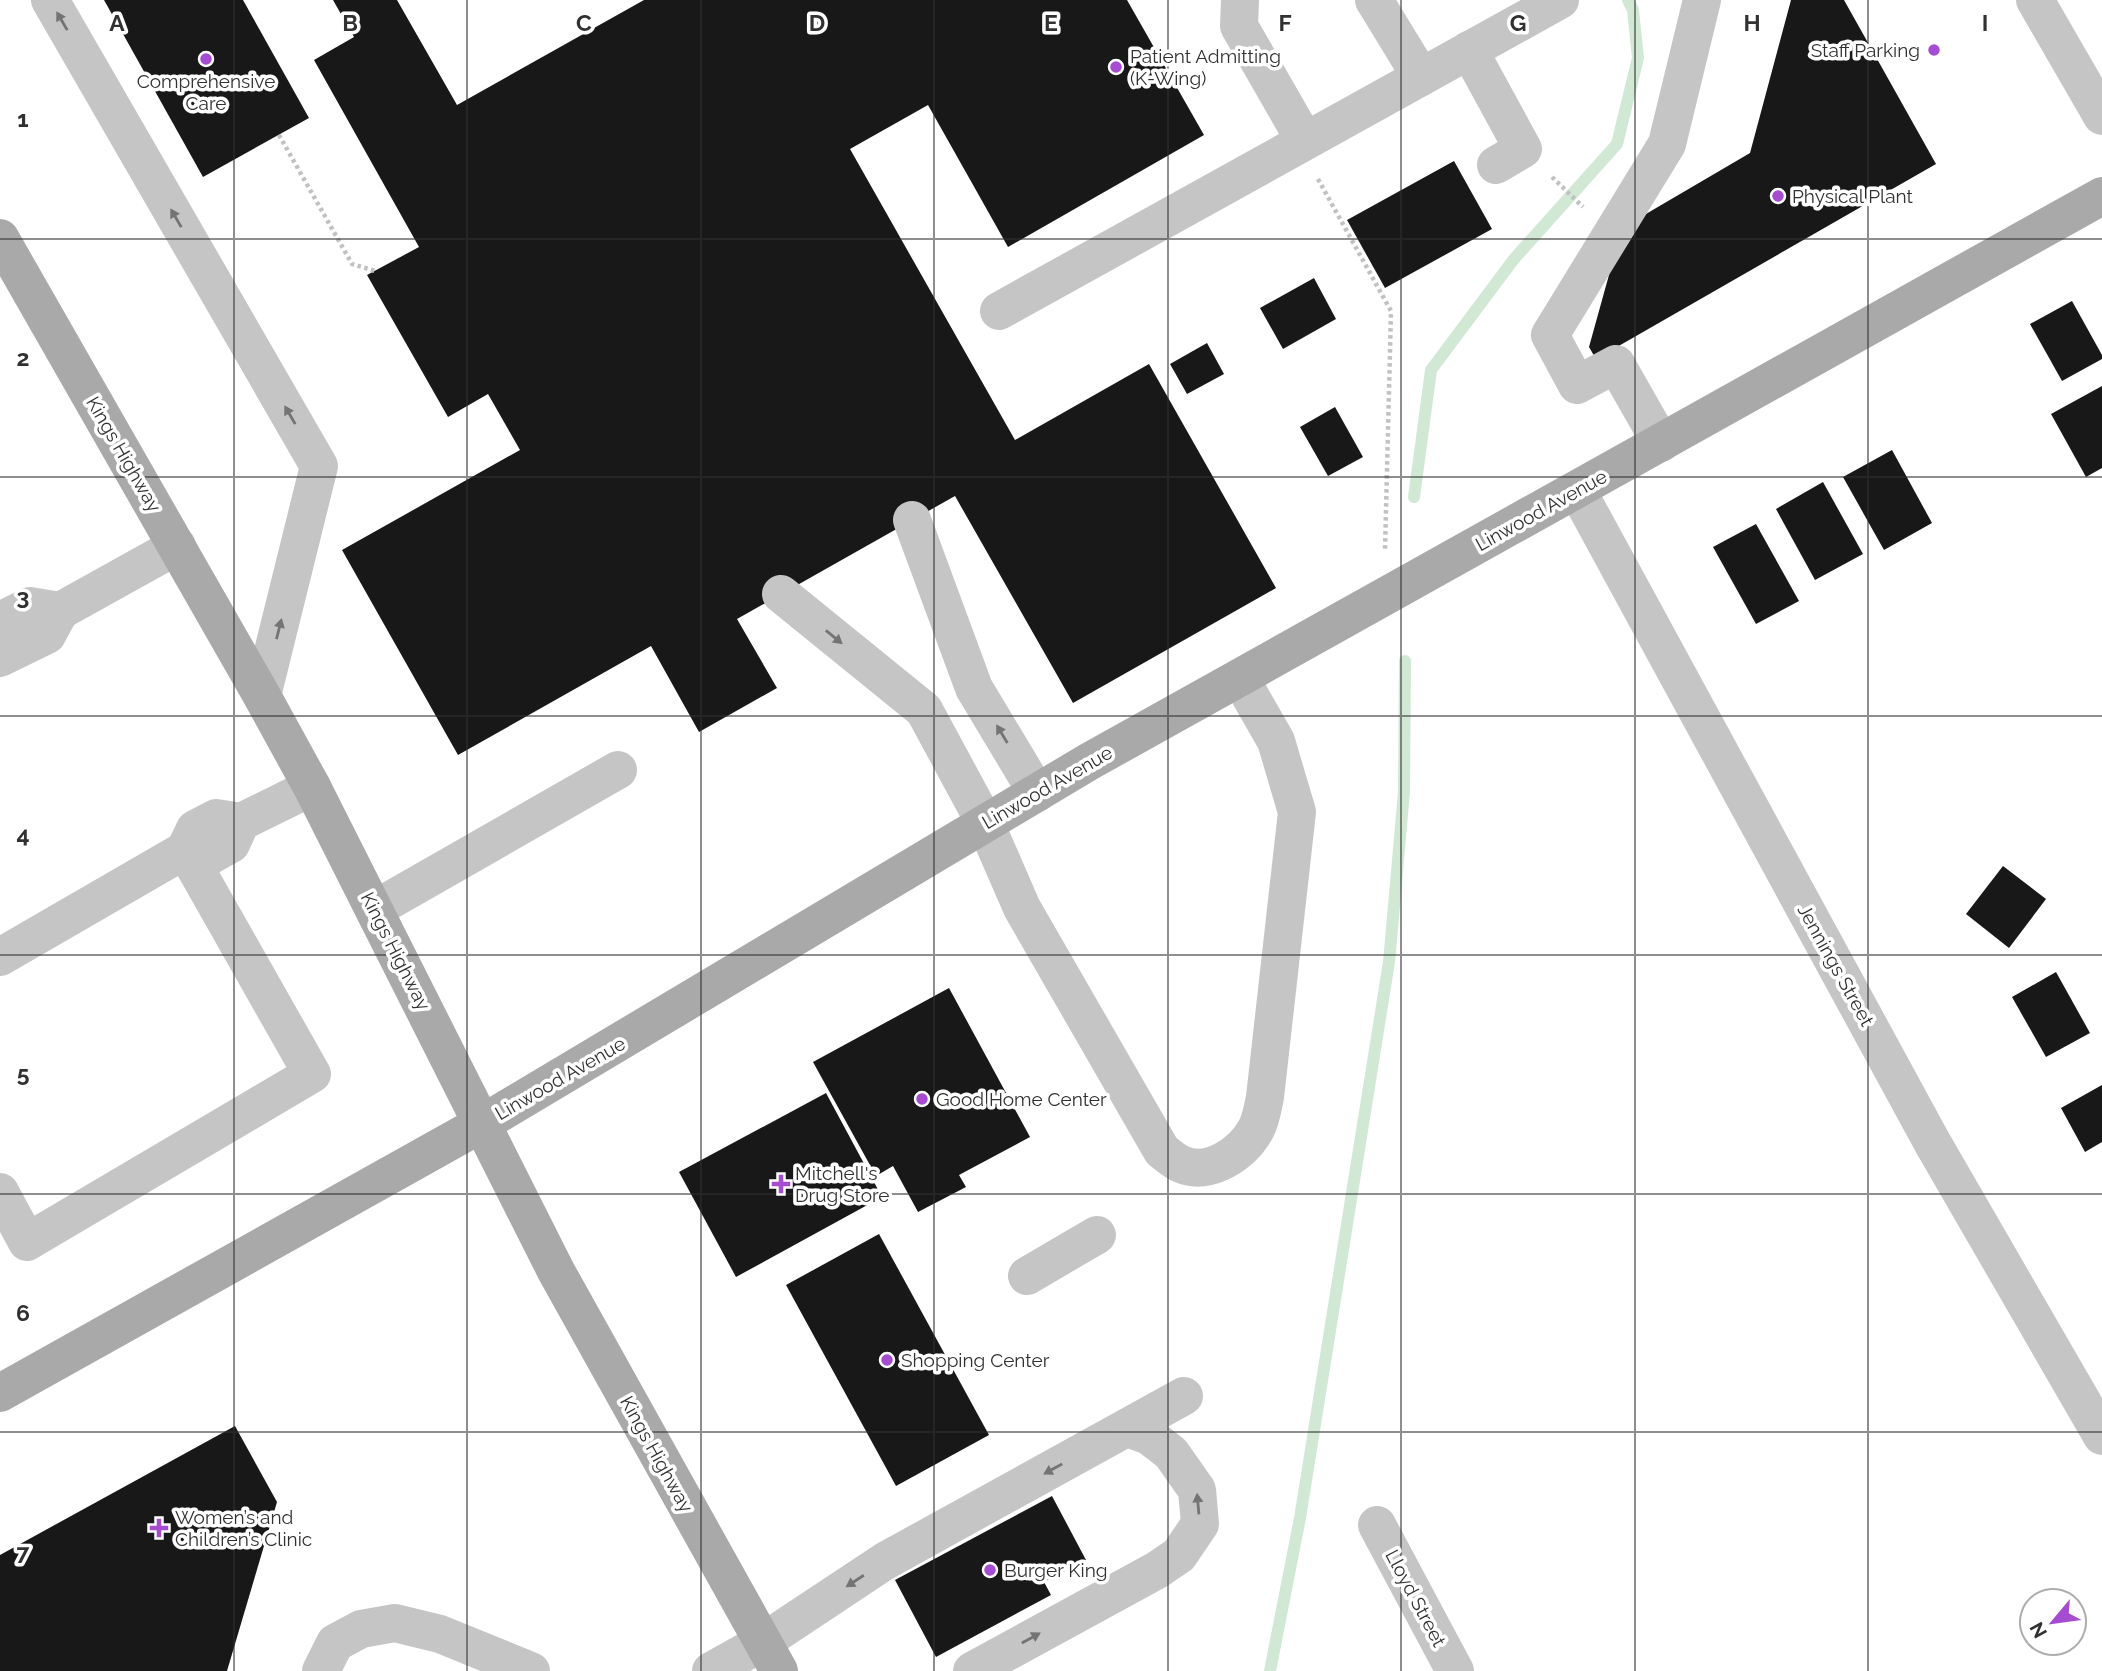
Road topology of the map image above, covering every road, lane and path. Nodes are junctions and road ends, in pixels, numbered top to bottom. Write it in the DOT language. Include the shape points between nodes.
graph roads {
  1 [pos="50,0"];
  2 [pos="1374,0"];
  3 [pos="1560,0"];
  4 [pos="1702,0"];
  5 [pos="2035,0"];
  6 [pos="1234,9"];
  7 [pos="1469,50"];
  8 [pos="1420,77"];
  9 [pos="2102,116"];
  10 [pos="279,135"];
  11 [pos="1302,143"];
  12 [pos="1496,165"];
  13 [pos="1549,174"];
  14 [pos="2102,196"];
  15 [pos="1587,212"];
  16 [pos="0,238"];
  17 [pos="375,271"];
  18 [pos="999,311"];
  19 [pos="1661,443"];
  20 [pos="1577,490"];
  21 [pos="912,520"];
  22 [pos="177,546"];
  23 [pos="781,594"];
  24 [pos="1384,598"];
  25 [pos="60,611"];
  26 [pos="0,621"];
  27 [pos="0,658"];
  28 [pos="1240,678"];
  29 [pos="262,696"];
  30 [pos="618,770"];
  31 [pos="312,787"];
  32 [pos="1037,793"];
  33 [pos="985,823"];
  34 [pos="185,850"];
  35 [pos="375,909"];
  36 [pos="0,957"];
  37 [pos="483,1123"];
  38 [pos="0,1192"];
  39 [pos="1097,1235"];
  40 [pos="1027,1276"];
  41 [pos="0,1393"];
  42 [pos="1184,1396"];
  43 [pos="1127,1428"];
  44 [pos="2102,1436"];
  45 [pos="1377,1525"];
  46 [pos="771,1656"];
  47 [pos="320,1671"];
  48 [pos="531,1671"];
  49 [pos="710,1671"];
  50 [pos="972,1671"];
  51 [pos="1455,1671"];
  29 -- 1 [label="street, one-way" via="319,466"];
  2 -- 8 [label="street"];
  3 -- 7 [label="street"];
  4 -- 19 [label="street" via="1667,144 1550,335 1577,385 1616,363"];
  5 -- 9 [label="street"];
  6 -- 11 [label="street"];
  7 -- 8 [label="street"];
  7 -- 12 [label="street" via="1523,149"];
  8 -- 11 [label="street"];
  10 -- 17 [label="path" via="352,264"];
  11 -- 18 [label="street"];
  11 -- 24 [label="path" via="1391,311"];
  13 -- 15 [label="path"];
  14 -- 19 [label="main road, Linwood Avenue"];
  16 -- 22 [label="main road, Kings Highway"];
  19 -- 20 [label="main road, Linwood Avenue"];
  20 -- 24 [label="main road, Linwood Avenue"];
  20 -- 44 [label="street, Jennings Street" via="1932,1142"];
  32 -- 21 [label="street, one-way" via="974,688"];
  22 -- 25 [label="street"];
  22 -- 29 [label="main road, Kings Highway"];
  23 -- 33 [label="street, one-way" via="924,710"];
  24 -- 28 [label="main road, Linwood Avenue"];
  25 -- 26 [label="street" via="30,606"];
  25 -- 27 [label="street" via="47,635"];
  28 -- 32 [label="main road, Linwood Avenue"];
  28 -- 33 [label="street" via="1276,741 1297,812 1265,1097 1257,1128 1245,1145 1224,1161 1203,1168 1183,1165 1162,1151 1022,908"];
  29 -- 31 [label="main road, Kings Highway"];
  30 -- 35 [label="street"];
  31 -- 34 [label="street" via="241,822 216,818 195,830"];
  31 -- 35 [label="main road, Kings Highway"];
  32 -- 33 [label="main road, Linwood Avenue"];
  33 -- 37 [label="main road, Linwood Avenue"];
  34 -- 36 [label="street"];
  34 -- 38 [label="street" via="312,1074 27,1242"];
  35 -- 37 [label="main road, Kings Highway"];
  37 -- 41 [label="main road, Linwood Avenue"];
  37 -- 46 [label="main road, Kings Highway" via="556,1271"];
  39 -- 40 [label="street"];
  42 -- 43 [label="street"];
  43 -- 46 [label="street, one-way" via="885,1561"];
  50 -- 43 [label="street, one-way" via="1157,1570 1180,1555 1200,1524 1197,1490 1171,1453 1149,1436"];
  45 -- 51 [label="street, Lloyd Street"];
  46 -- 49 [label="street"];
  47 -- 48 [label="street" via="335,1643 361,1629 395,1623 440,1634"];
}
